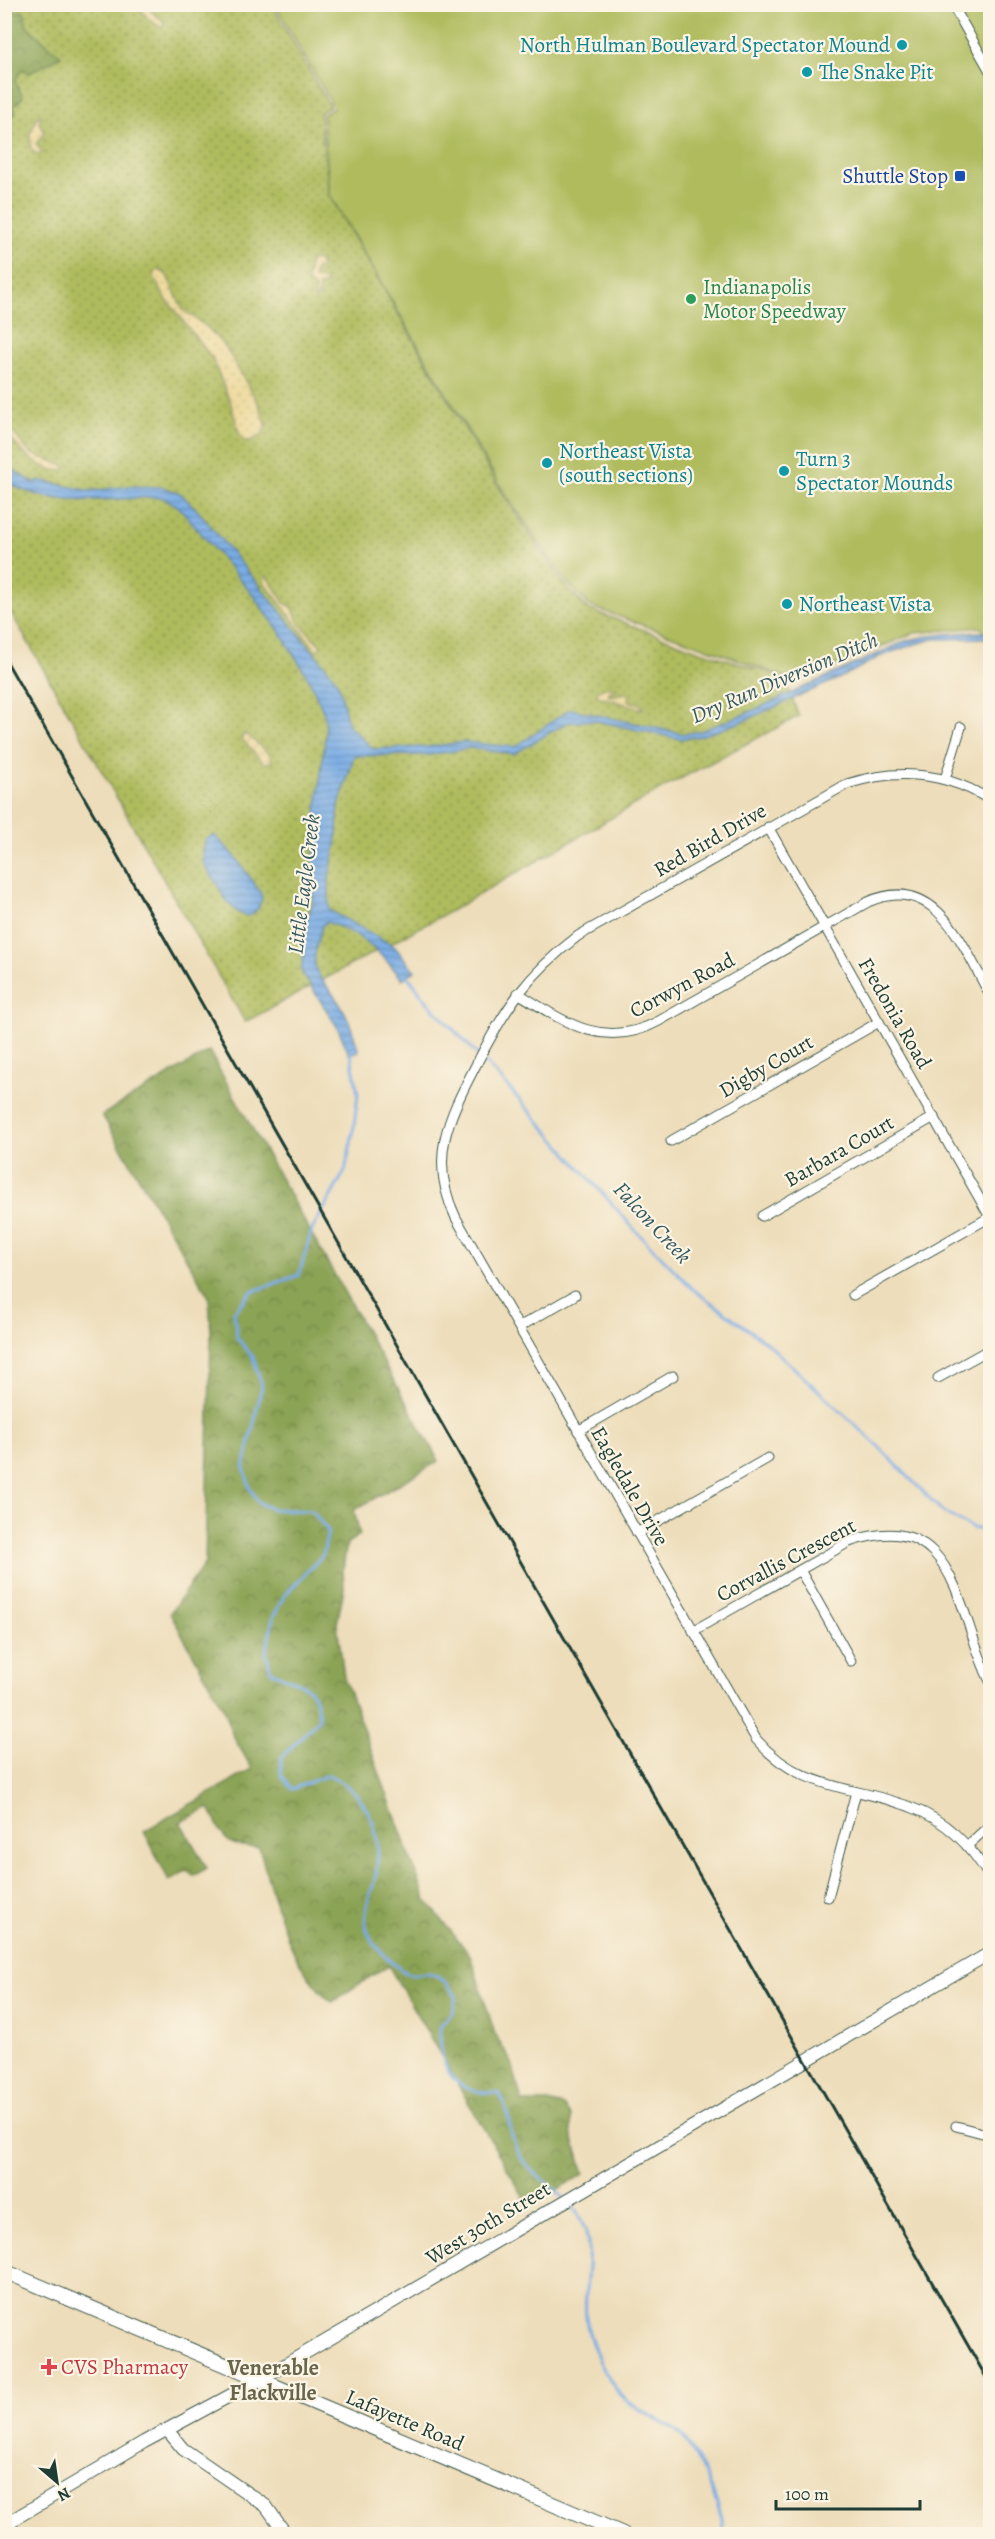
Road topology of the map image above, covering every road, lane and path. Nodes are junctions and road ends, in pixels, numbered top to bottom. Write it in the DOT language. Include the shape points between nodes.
graph roads {
  1 [pos="952,4"];
  2 [pos="990,71"];
  3 [pos="961,727"];
  4 [pos="945,779"];
  5 [pos="990,800"];
  6 [pos="768,827"];
  7 [pos="825,927"];
  8 [pos="518,993"];
  9 [pos="990,995"];
  10 [pos="879,1022"];
  11 [pos="934,1117"];
  12 [pos="671,1141"];
  13 [pos="762,1216"];
  14 [pos="990,1217"];
  15 [pos="575,1295"];
  16 [pos="853,1295"];
  17 [pos="519,1327"];
  18 [pos="990,1349"];
  19 [pos="673,1376"];
  20 [pos="938,1378"];
  21 [pos="578,1431"];
  22 [pos="768,1458"];
  23 [pos="637,1533"];
  24 [pos="800,1570"];
  25 [pos="693,1631"];
  26 [pos="851,1661"];
  27 [pos="990,1681"];
  28 [pos="856,1792"];
  29 [pos="990,1825"];
  30 [pos="968,1846"];
  31 [pos="990,1878"];
  32 [pos="828,1897"];
  33 [pos="990,1953"];
  34 [pos="956,2126"];
  35 [pos="990,2135"];
  36 [pos="4,2271"];
  37 [pos="259,2380"];
  38 [pos="168,2431"];
  39 [pos="4,2525"];
  40 [pos="286,2535"];
  41 [pos="623,2535"];
  1 -- 2 [label="street"];
  3 -- 4 [label="street"];
  4 -- 5 [label="street, Red Bird Drive"];
  4 -- 6 [label="street, Red Bird Drive" via="902,774 859,780"];
  6 -- 7 [label="street, Fredonia Road"];
  6 -- 8 [label="street, Red Bird Drive" via="578,936 540,967"];
  7 -- 8 [label="street, Corwyn Road" via="634,1031 603,1034 581,1029"];
  7 -- 9 [label="street, Corwyn Road" via="876,898 917,898 946,919"];
  7 -- 10 [label="street, Fredonia Road"];
  8 -- 17 [label="street, Eagledale Drive" via="475,1067 446,1130 442,1152 444,1184 456,1218"];
  10 -- 11 [label="street, Fredonia Road"];
  10 -- 12 [label="street, Digby Court"];
  11 -- 13 [label="street, Barbara Court"];
  11 -- 14 [label="street, Fredonia Road"];
  14 -- 16 [label="street"];
  15 -- 17 [label="street"];
  17 -- 21 [label="street, Eagledale Drive"];
  18 -- 20 [label="street"];
  19 -- 21 [label="street"];
  21 -- 23 [label="street, Eagledale Drive"];
  22 -- 23 [label="street"];
  23 -- 25 [label="street, Eagledale Drive"];
  24 -- 25 [label="street, Corvallis Crescent"];
  24 -- 26 [label="street"];
  24 -- 27 [label="street, Corvallis Crescent" via="869,1535 896,1534 921,1543 949,1570"];
  25 -- 28 [label="street, Eagledale Drive" via="748,1727 768,1752 801,1775"];
  28 -- 30 [label="street, Eagledale Drive" via="918,1810"];
  28 -- 32 [label="street"];
  29 -- 30 [label="street"];
  30 -- 31 [label="street, Eagledale Drive"];
  33 -- 37 [label="main road, West 30th Street"];
  34 -- 35 [label="street"];
  36 -- 37 [label="main road, Lafayette Road"];
  37 -- 38 [label="main road, West 30th Street"];
  37 -- 41 [label="main road, Lafayette Road"];
  38 -- 39 [label="main road, West 30th Street"];
  38 -- 40 [label="main road" via="183,2449 266,2506"];
}
